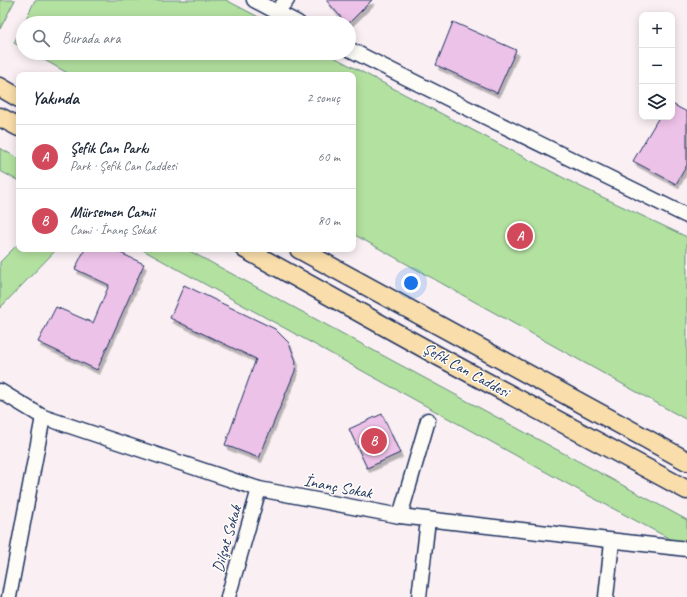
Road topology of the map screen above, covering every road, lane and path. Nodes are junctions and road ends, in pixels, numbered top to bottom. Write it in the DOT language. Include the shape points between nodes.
graph roads {
  1 [pos="254,0"];
  2 [pos="287,0"];
  3 [pos="276,12"];
  4 [pos="284,16"];
  5 [pos="356,53"];
  6 [pos="0,87"];
  7 [pos="16,96"];
  8 [pos="0,117"];
  9 [pos="16,125"];
  10 [pos="687,216"];
  11 [pos="251,252"];
  12 [pos="304,252"];
  13 [pos="0,391"];
  14 [pos="43,417"];
  15 [pos="428,420"];
  16 [pos="687,461"];
  17 [pos="259,489"];
  18 [pos="687,490"];
  19 [pos="400,516"];
  20 [pos="428,520"];
  21 [pos="612,542"];
  22 [pos="687,549"];
  23 [pos="9,597"];
  24 [pos="228,597"];
  25 [pos="419,597"];
  26 [pos="606,597"];
  1 -- 3 [label="street"];
  2 -- 3 [label="street"];
  3 -- 4 [label="street"];
  5 -- 10 [label="street"];
  6 -- 7 [label="main road"];
  8 -- 9 [label="main road"];
  11 -- 18 [label="main road, Şefik Can Caddesi"];
  12 -- 16 [label="main road, Şefik Can Caddesi"];
  13 -- 14 [label="street, İnanç Sokak"];
  14 -- 17 [label="street, İnanç Sokak"];
  14 -- 23 [label="street"];
  15 -- 19 [label="street"];
  17 -- 19 [label="street, İnanç Sokak"];
  17 -- 24 [label="street, Dilşat Sokak"];
  19 -- 20 [label="street, İnanç Sokak"];
  20 -- 21 [label="street, İnanç Sokak"];
  20 -- 25 [label="street"];
  21 -- 22 [label="street, İnanç Sokak"];
  21 -- 26 [label="street"];
}
